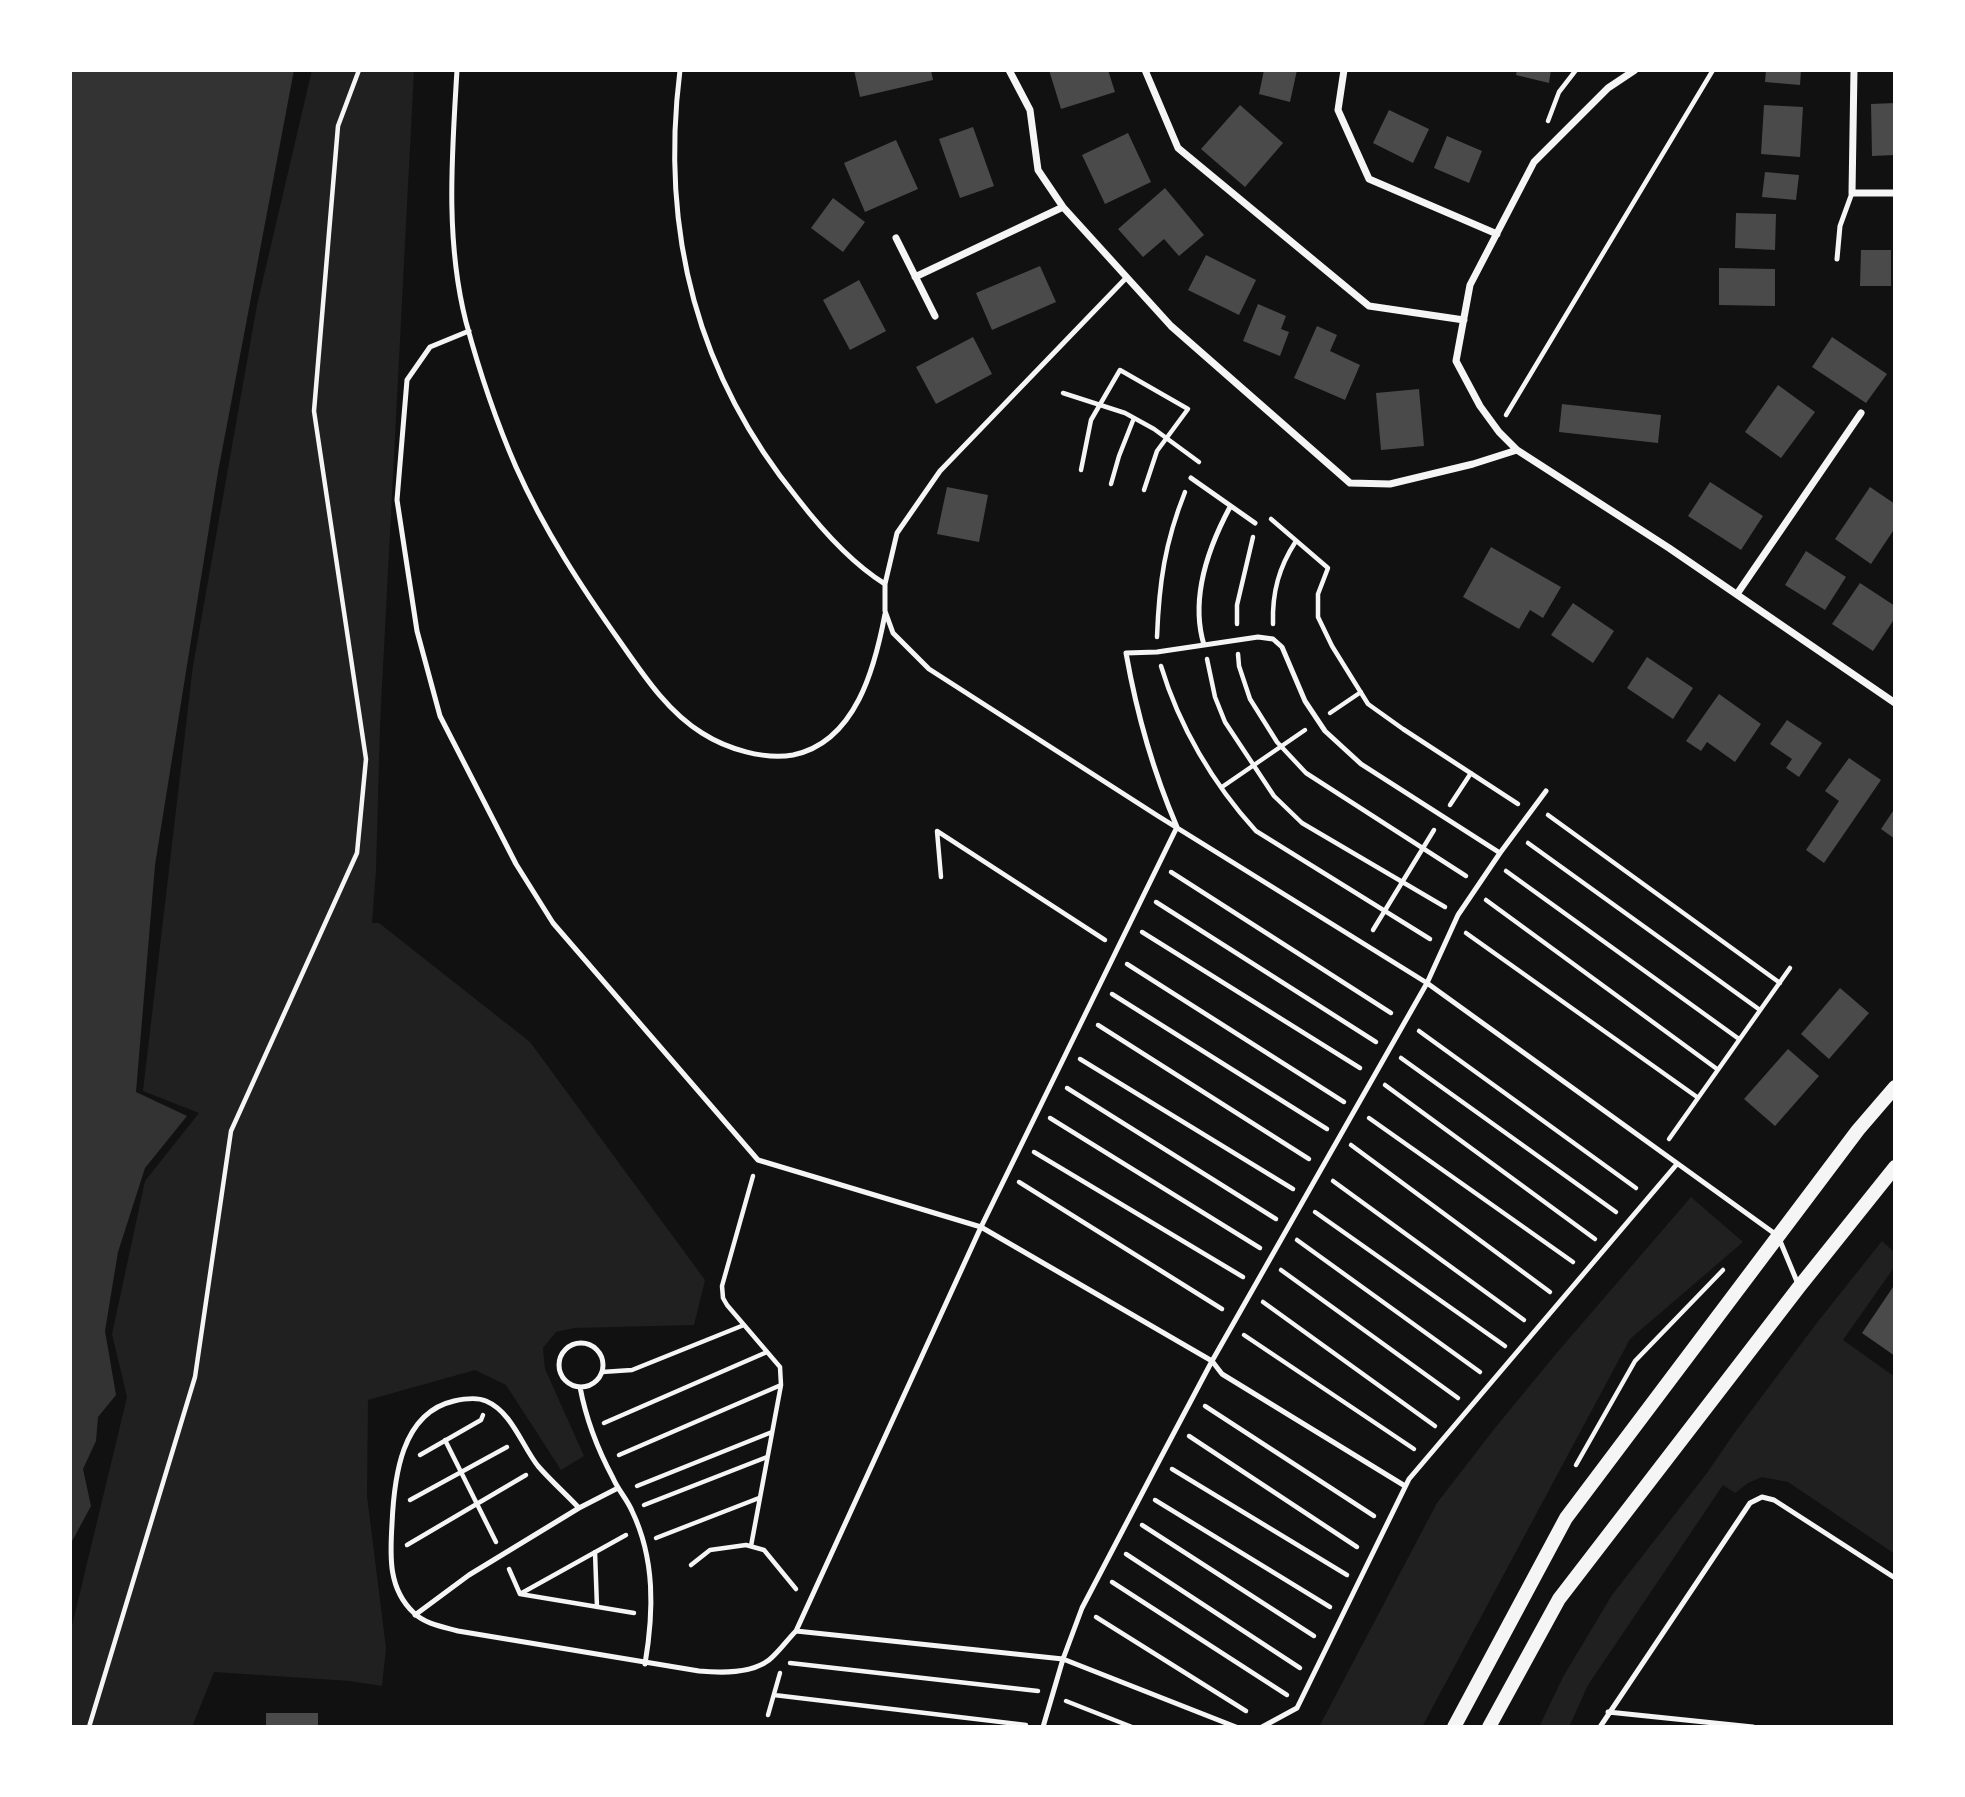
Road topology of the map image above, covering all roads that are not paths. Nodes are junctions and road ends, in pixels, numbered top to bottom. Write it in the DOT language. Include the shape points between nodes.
graph roads {
  1 [pos="457,70"];
  2 [pos="680,70"];
  3 [pos="1009,70"];
  4 [pos="1145,70"];
  5 [pos="1344,70"];
  6 [pos="1635,70"];
  7 [pos="1853,70"];
  8 [pos="1852,193"];
  9 [pos="1895,193"];
  10 [pos="1063,207"];
  11 [pos="1497,234"];
  12 [pos="896,238"];
  13 [pos="1837,260"];
  14 [pos="915,277"];
  15 [pos="1127,277"];
  16 [pos="935,316"];
  17 [pos="1464,320"];
  18 [pos="469,331"];
  19 [pos="1861,412"];
  20 [pos="1517,450"];
  21 [pos="1191,478"];
  22 [pos="1230,508"];
  23 [pos="1255,523"];
  24 [pos="885,584"];
  25 [pos="1737,594"];
  26 [pos="885,611"];
  27 [pos="1204,645"];
  28 [pos="1895,703"];
  29 [pos="1546,791"];
  30 [pos="1177,827"];
  31 [pos="1500,853"];
  32 [pos="1427,983"];
  33 [pos="1895,1087"];
  34 [pos="1677,1164"];
  35 [pos="1895,1167"];
  36 [pos="981,1227"];
  37 [pos="1778,1236"];
  38 [pos="1799,1287"];
  39 [pos="1212,1361"];
  40 [pos="580,1387"];
  41 [pos="1405,1486"];
  42 [pos="620,1490"];
  43 [pos="579,1508"];
  44 [pos="1895,1578"];
  45 [pos="415,1615"];
  46 [pos="796,1631"];
  47 [pos="1063,1658"];
  48 [pos="645,1664"];
  49 [pos="1608,1712"];
  50 [pos="1665,1718"];
  51 [pos="1264,1726"];
  52 [pos="1043,1727"];
  53 [pos="1236,1727"];
  54 [pos="1454,1727"];
  55 [pos="1489,1727"];
  56 [pos="1600,1727"];
  57 [pos="1664,1727"];
  58 [pos="1753,1727"];
  1 -- 18 [label="lane" via="452,223"];
  2 -- 24 [label="lane" via="674,180 685,262 708,348 728,395 769,463 818,525"];
  3 -- 10 [label="street" via="1030,110 1038,170"];
  4 -- 17 [label="street" via="1178,148 1369,306"];
  5 -- 11 [label="street" via="1338,110 1369,179"];
  6 -- 11 [label="street" via="1608,88 1534,162"];
  7 -- 8 [label="street"];
  8 -- 9 [label="street"];
  8 -- 13 [label="lane" via="1840,226"];
  10 -- 14 [label="street"];
  10 -- 15 [label="street"];
  11 -- 17 [label="street" via="1470,285"];
  12 -- 14 [label="street"];
  14 -- 16 [label="street"];
  15 -- 20 [label="street" via="1171,326 1350,483 1390,484"];
  15 -- 24 [label="lane" via="940,471 897,533"];
  17 -- 20 [label="street" via="1457,361 1480,406"];
  18 -- 26 [label="lane" via="515,466 544,525 649,682 702,733 731,747 781,757 806,752 826,740 846,720 864,690 878,651"];
  18 -- 36 [label="lane" via="430,347 407,380 397,500 417,631 440,716 516,864 552,923 758,1160"];
  19 -- 25 [label="street"];
  20 -- 25 [label="street"];
  21 -- 22 [label="lane"];
  22 -- 23 [label="lane"];
  22 -- 27 [label="lane" via="1208,552 1200,630"];
  24 -- 26 [label="lane"];
  25 -- 28 [label="street"];
  26 -- 30 [label="lane" via="893,633 929,669"];
  27 -- 30 [label="lane" via="1126,653 1137,713"];
  27 -- 31 [label="lane" via="1273,639 1282,647 1305,701 1325,731 1361,764"];
  29 -- 31 [label="lane"];
  30 -- 32 [label="lane"];
  30 -- 36 [label="lane"];
  31 -- 32 [label="lane" via="1458,915"];
  32 -- 34 [label="lane"];
  32 -- 39 [label="lane"];
  33 -- 37 [label="main road"];
  34 -- 37 [label="lane"];
  34 -- 41 [label="lane"];
  35 -- 38 [label="main road"];
  36 -- 39 [label="lane"];
  36 -- 46 [label="lane"];
  37 -- 38 [label="lane"];
  37 -- 54 [label="main road" via="1566,1518"];
  38 -- 55 [label="main road" via="1559,1600"];
  39 -- 41 [label="lane" via="1222,1374"];
  39 -- 47 [label="lane" via="1099,1574"];
  40 -- 40 [label="lane" via="567,1382 559,1362 566,1349 579,1343 592,1347 601,1357 602,1372 594,1383"];
  40 -- 42 [label="lane" via="591,1428"];
  41 -- 51 [label="lane" via="1300,1703"];
  42 -- 43 [label="lane"];
  42 -- 48 [label="lane" via="639,1528 650,1570"];
  43 -- 45 [label="lane" via="469,1575"];
  43 -- 45 [label="lane" via="539,1467 507,1417 486,1401 463,1399 441,1404 414,1429 393,1490 390,1553 394,1581"];
  44 -- 49 [label="lane" via="1774,1500 1762,1497 1750,1503"];
  45 -- 48 [label="lane" via="458,1631"];
  46 -- 47 [label="lane"];
  46 -- 48 [label="lane" via="768,1661 744,1670 722,1673"];
  47 -- 52 [label="lane"];
  47 -- 53 [label="lane"];
  49 -- 50 [label="lane"];
  49 -- 56 [label="lane"];
  50 -- 57 [label="lane"];
  50 -- 58 [label="lane"];
}
